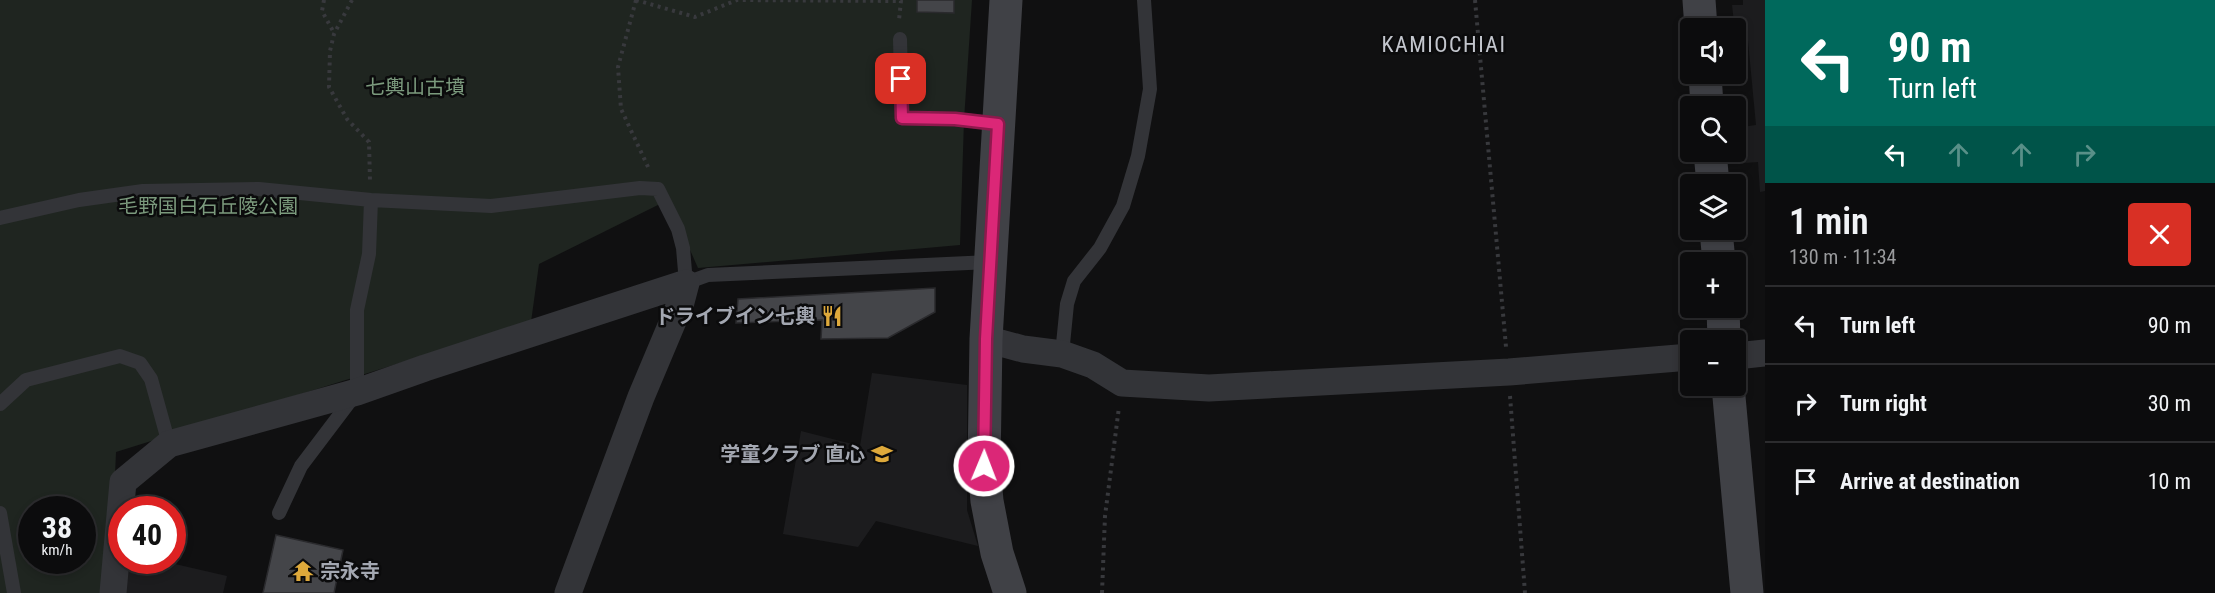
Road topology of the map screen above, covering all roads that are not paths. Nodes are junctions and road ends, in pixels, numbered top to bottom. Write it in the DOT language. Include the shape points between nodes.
graph roads {
  1 [pos="1006,0"];
  2 [pos="1144,0"];
  3 [pos="1699,0"];
  4 [pos="1700,18"];
  5 [pos="900,39"];
  6 [pos="998,124"];
  7 [pos="371,200"];
  8 [pos="0,218"];
  9 [pos="990,262"];
  10 [pos="686,283"];
  11 [pos="986,339"];
  12 [pos="1765,353"];
  13 [pos="1062,354"];
  14 [pos="1746,355"];
  15 [pos="1680,358"];
  16 [pos="357,392"];
  17 [pos="1729,396"];
  18 [pos="0,404"];
  19 [pos="169,444"];
  20 [pos="0,513"];
  21 [pos="279,513"];
  22 [pos="14,593"];
  23 [pos="113,593"];
  24 [pos="568,593"];
  25 [pos="1010,593"];
  26 [pos="1747,593"];
  1 -- 6 [label="street"];
  2 -- 13 [label="lane" via="1150,88 1138,156 1124,206 1100,248 1074,281 1067,304"];
  3 -- 4 [label="street"];
  5 -- 6 [label="lane" via="902,118"];
  6 -- 9 [label="street"];
  7 -- 8 [label="lane" via="259,189 143,191 79,200"];
  7 -- 10 [label="lane" via="491,206 658,189 678,229"];
  7 -- 16 [label="lane" via="369,255 357,310"];
  9 -- 10 [label="lane" via="708,275"];
  9 -- 11 [label="street"];
  10 -- 16 [label="street"];
  10 -- 24 [label="street"];
  11 -- 13 [label="street"];
  11 -- 25 [label="street" via="987,501"];
  12 -- 14 [label="street"];
  13 -- 15 [label="street" via="1093,365 1122,383 1209,388 1509,372"];
  16 -- 19 [label="street"];
  16 -- 21 [label="lane" via="301,466"];
  17 -- 26 [label="street"];
  18 -- 19 [label="lane" via="26,380 120,356 140,363 151,379"];
  19 -- 23 [label="street" via="123,482"];
  20 -- 22 [label="lane"];
}
